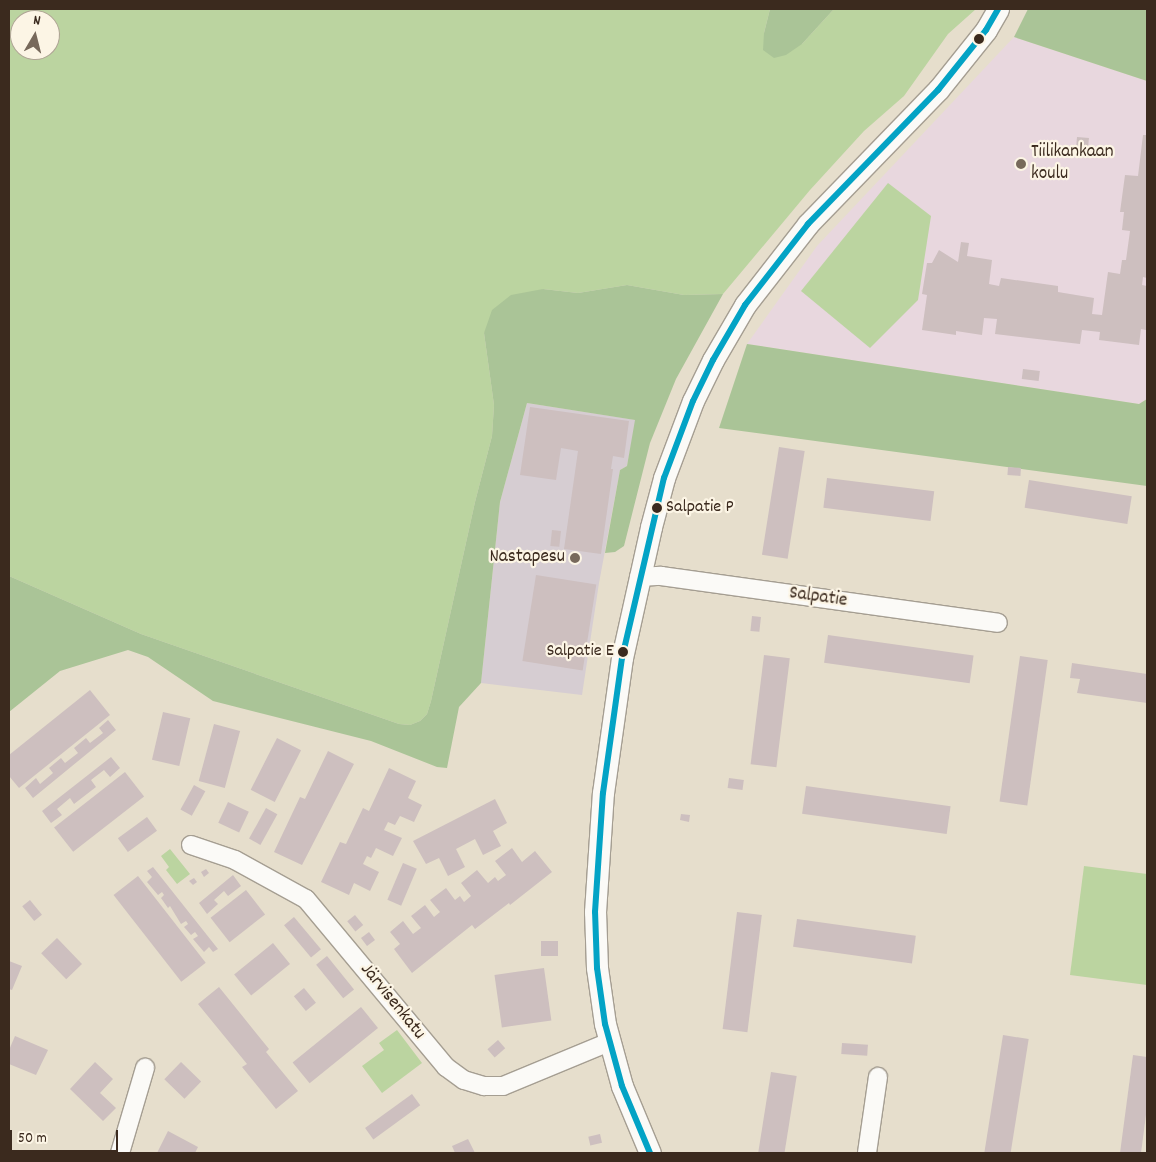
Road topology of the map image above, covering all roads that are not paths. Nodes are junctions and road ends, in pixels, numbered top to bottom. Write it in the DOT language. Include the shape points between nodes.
graph roads {
  1 [pos="998,9"];
  2 [pos="639,577"];
  3 [pos="998,623"];
  4 [pos="191,845"];
  5 [pos="610,1042"];
  6 [pos="145,1068"];
  7 [pos="878,1077"];
  8 [pos="120,1153"];
  9 [pos="650,1153"];
  10 [pos="867,1153"];
  1 -- 2 [label="street" via="986,30 938,90 808,224 745,305 713,360 678,440"];
  2 -- 3 [label="street, Salpatie" via="661,576"];
  2 -- 5 [label="street" via="610,732 596,883 597,968"];
  4 -- 5 [label="street, Järvisenkatu" via="235,860 306,899 446,1067 464,1080 484,1086 503,1086"];
  5 -- 9 [label="street" via="622,1086"];
  6 -- 8 [label="street"];
  7 -- 10 [label="street"];
}
